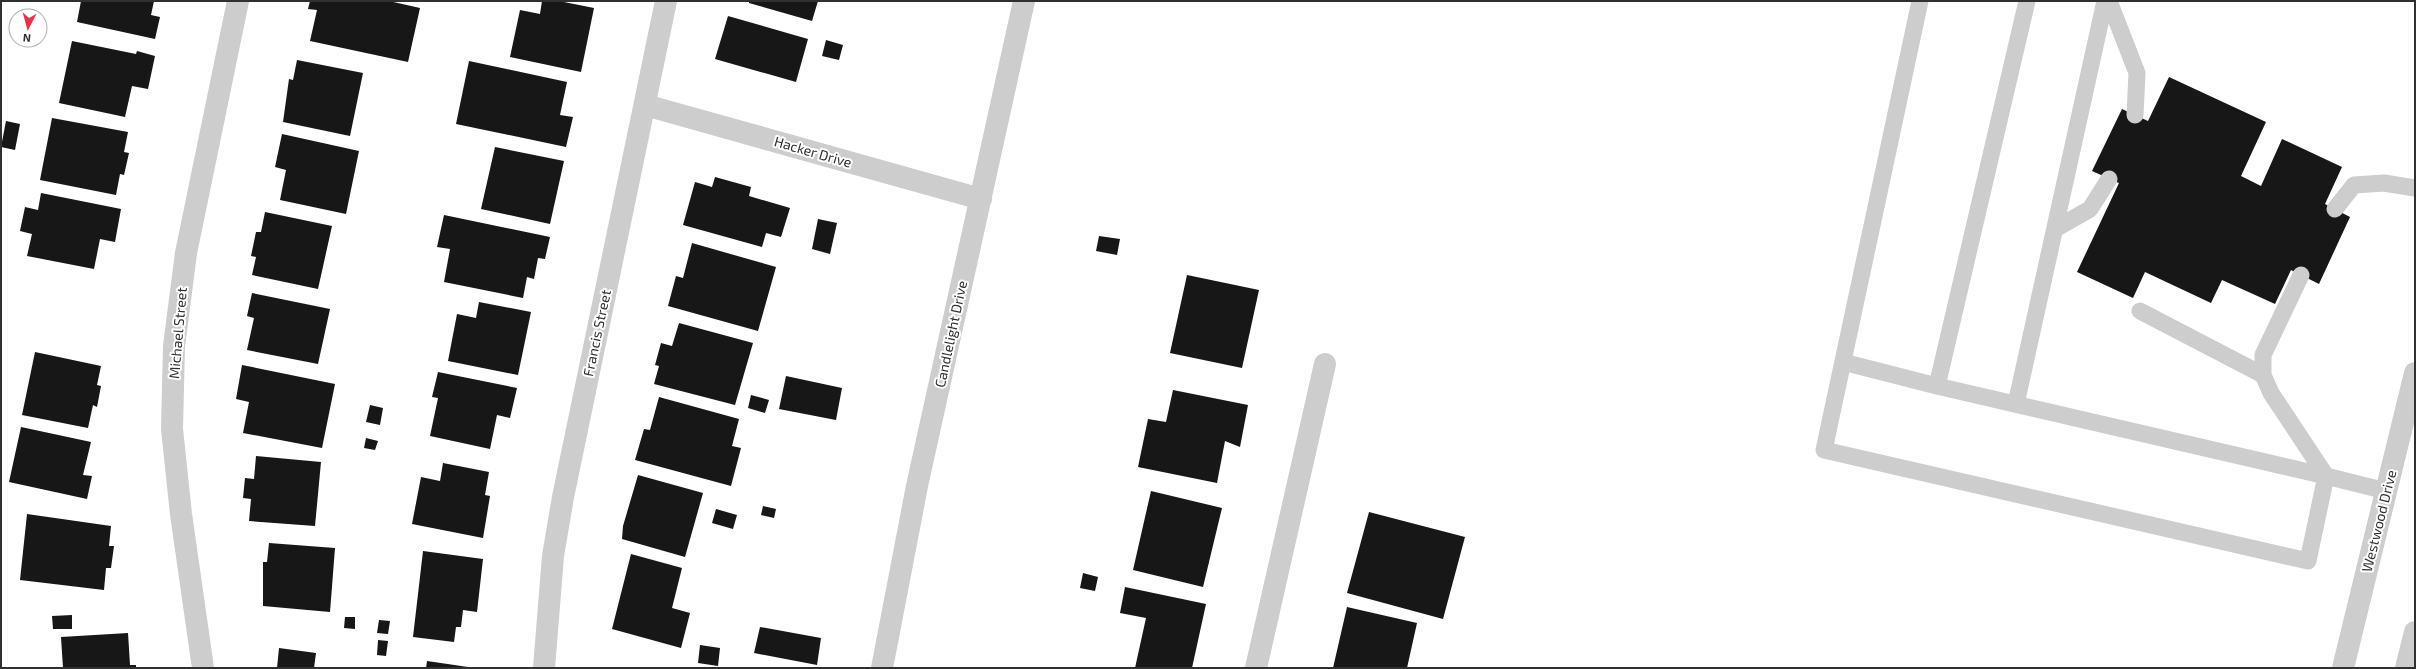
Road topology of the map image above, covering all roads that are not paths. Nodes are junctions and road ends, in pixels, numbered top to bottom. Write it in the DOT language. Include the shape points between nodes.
graph roads {
  1 [pos="238,1"];
  2 [pos="666,1"];
  3 [pos="1024,1"];
  4 [pos="1920,1"];
  5 [pos="2027,1"];
  6 [pos="2105,1"];
  7 [pos="2109,1"];
  8 [pos="645,105"];
  9 [pos="2135,115"];
  10 [pos="2108,179"];
  11 [pos="2415,188"];
  12 [pos="981,199"];
  13 [pos="2335,209"];
  14 [pos="2055,229"];
  15 [pos="2301,276"];
  16 [pos="2140,311"];
  17 [pos="1843,362"];
  18 [pos="1325,364"];
  19 [pos="2415,373"];
  20 [pos="2263,375"];
  21 [pos="1937,386"];
  22 [pos="2016,404"];
  23 [pos="2326,476"];
  24 [pos="2386,491"];
  25 [pos="2415,632"];
  26 [pos="203,668"];
  27 [pos="544,668"];
  28 [pos="882,668"];
  29 [pos="1256,668"];
  30 [pos="2343,668"];
  31 [pos="2406,668"];
  1 -- 26 [label="street, Michael Street" via="186,253 174,346 172,429 180,514"];
  2 -- 8 [label="street, Francis Street"];
  3 -- 12 [label="street, Candlelight Drive"];
  4 -- 17 [label="lane"];
  5 -- 21 [label="lane"];
  6 -- 14 [label="lane"];
  7 -- 9 [label="lane" via="2137,73"];
  8 -- 12 [label="street, Hacker Drive"];
  8 -- 27 [label="street, Francis Street" via="563,496 553,556"];
  10 -- 14 [label="lane" via="2090,209"];
  11 -- 13 [label="lane" via="2384,183 2354,185"];
  12 -- 28 [label="street, Candlelight Drive" via="917,486"];
  14 -- 22 [label="lane"];
  15 -- 20 [label="lane" via="2263,355"];
  16 -- 20 [label="lane"];
  17 -- 21 [label="lane"];
  17 -- 23 [label="lane" via="1824,450 2308,561"];
  18 -- 29 [label="street"];
  19 -- 24 [label="street, Westwood Drive"];
  20 -- 23 [label="lane" via="2271,393"];
  21 -- 22 [label="lane"];
  22 -- 23 [label="lane"];
  23 -- 24 [label="lane"];
  24 -- 30 [label="street, Westwood Drive"];
  25 -- 31 [label="street"];
}
